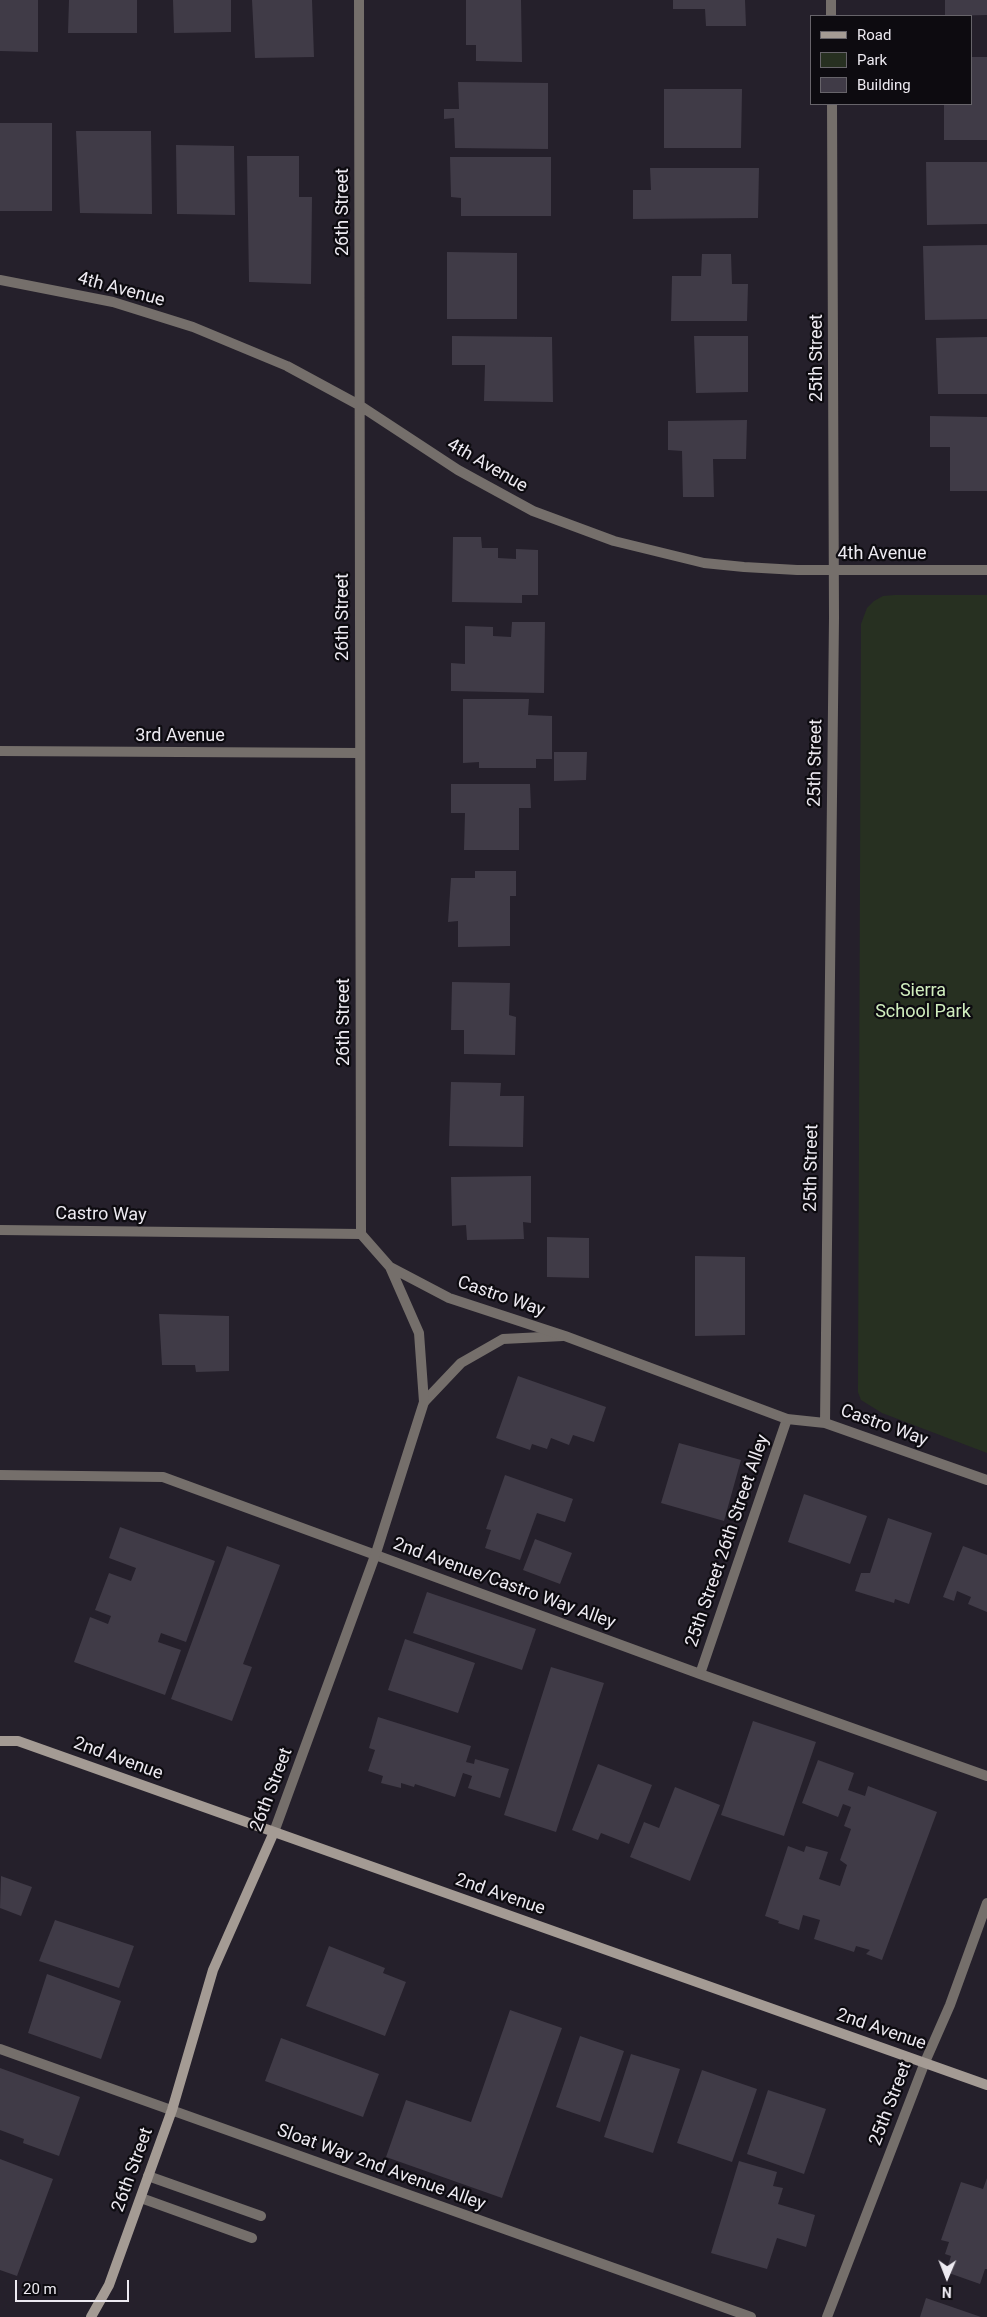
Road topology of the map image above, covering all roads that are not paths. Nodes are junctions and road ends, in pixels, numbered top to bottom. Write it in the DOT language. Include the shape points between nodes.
graph roads {
  1 [pos="359,0"];
  2 [pos="831,0"];
  3 [pos="831,15"];
  4 [pos="832,105"];
  5 [pos="0,280"];
  6 [pos="359,405"];
  7 [pos="834,570"];
  8 [pos="987,570"];
  9 [pos="0,751"];
  10 [pos="360,753"];
  11 [pos="0,1230"];
  12 [pos="361,1234"];
  13 [pos="390,1267"];
  14 [pos="565,1336"];
  15 [pos="424,1402"];
  16 [pos="787,1419"];
  17 [pos="825,1422"];
  18 [pos="0,1475"];
  19 [pos="987,1480"];
  20 [pos="376,1553"];
  21 [pos="700,1674"];
  22 [pos="0,1741"];
  23 [pos="987,1776"];
  24 [pos="274,1832"];
  25 [pos="987,1903"];
  26 [pos="0,2049"];
  27 [pos="925,2062"];
  28 [pos="987,2085"];
  29 [pos="172,2110"];
  30 [pos="148,2176"];
  31 [pos="140,2198"];
  32 [pos="262,2216"];
  33 [pos="252,2238"];
  34 [pos="91,2317"];
  35 [pos="752,2317"];
  36 [pos="827,2317"];
  1 -- 6 [label="street, 26th Street"];
  2 -- 3 [label="street"];
  4 -- 7 [label="street, 25th Street"];
  5 -- 6 [label="street, 4th Avenue" via="113,302 194,327 287,366"];
  6 -- 7 [label="street, 4th Avenue" via="458,470 533,511 614,541 704,563"];
  6 -- 10 [label="street, 26th Street"];
  7 -- 8 [label="street, 4th Avenue"];
  7 -- 17 [label="street, 25th Street"];
  9 -- 10 [label="street, 3rd Avenue"];
  10 -- 12 [label="street, 26th Street"];
  11 -- 12 [label="street, Castro Way"];
  12 -- 13 [label="street, Castro Way"];
  13 -- 14 [label="street, Castro Way" via="449,1298"];
  13 -- 15 [label="street, 26th Street" via="420,1333"];
  14 -- 15 [label="street" via="504,1339 461,1363"];
  14 -- 16 [label="street, Castro Way"];
  15 -- 20 [label="street, 26th Street"];
  16 -- 17 [label="street, Castro Way"];
  16 -- 21 [label="street, 25th Street 26th Street Alley"];
  17 -- 19 [label="street, Castro Way"];
  18 -- 20 [label="street, 2nd Avenue/Castro Way Alley" via="162,1476"];
  20 -- 21 [label="street, 2nd Avenue/Castro Way Alley"];
  20 -- 24 [label="street, 26th Street"];
  21 -- 23 [label="street, 2nd Avenue/Castro Way Alley"];
  22 -- 24 [label="street, 2nd Avenue" via="18,1741"];
  24 -- 27 [label="street, 2nd Avenue"];
  24 -- 29 [label="street, 26th Street" via="213,1970"];
  25 -- 27 [label="street, 25th Street" via="950,2005"];
  26 -- 29 [label="street, Sloat Way 2nd Avenue Alley"];
  27 -- 28 [label="street, 2nd Avenue"];
  27 -- 36 [label="street, 25th Street"];
  29 -- 30 [label="street, 26th Street"];
  29 -- 35 [label="street, Sloat Way 2nd Avenue Alley"];
  30 -- 31 [label="street, 26th Street"];
  30 -- 32 [label="street"];
  31 -- 33 [label="street"];
  31 -- 34 [label="street, 26th Street" via="109,2285"];
}
